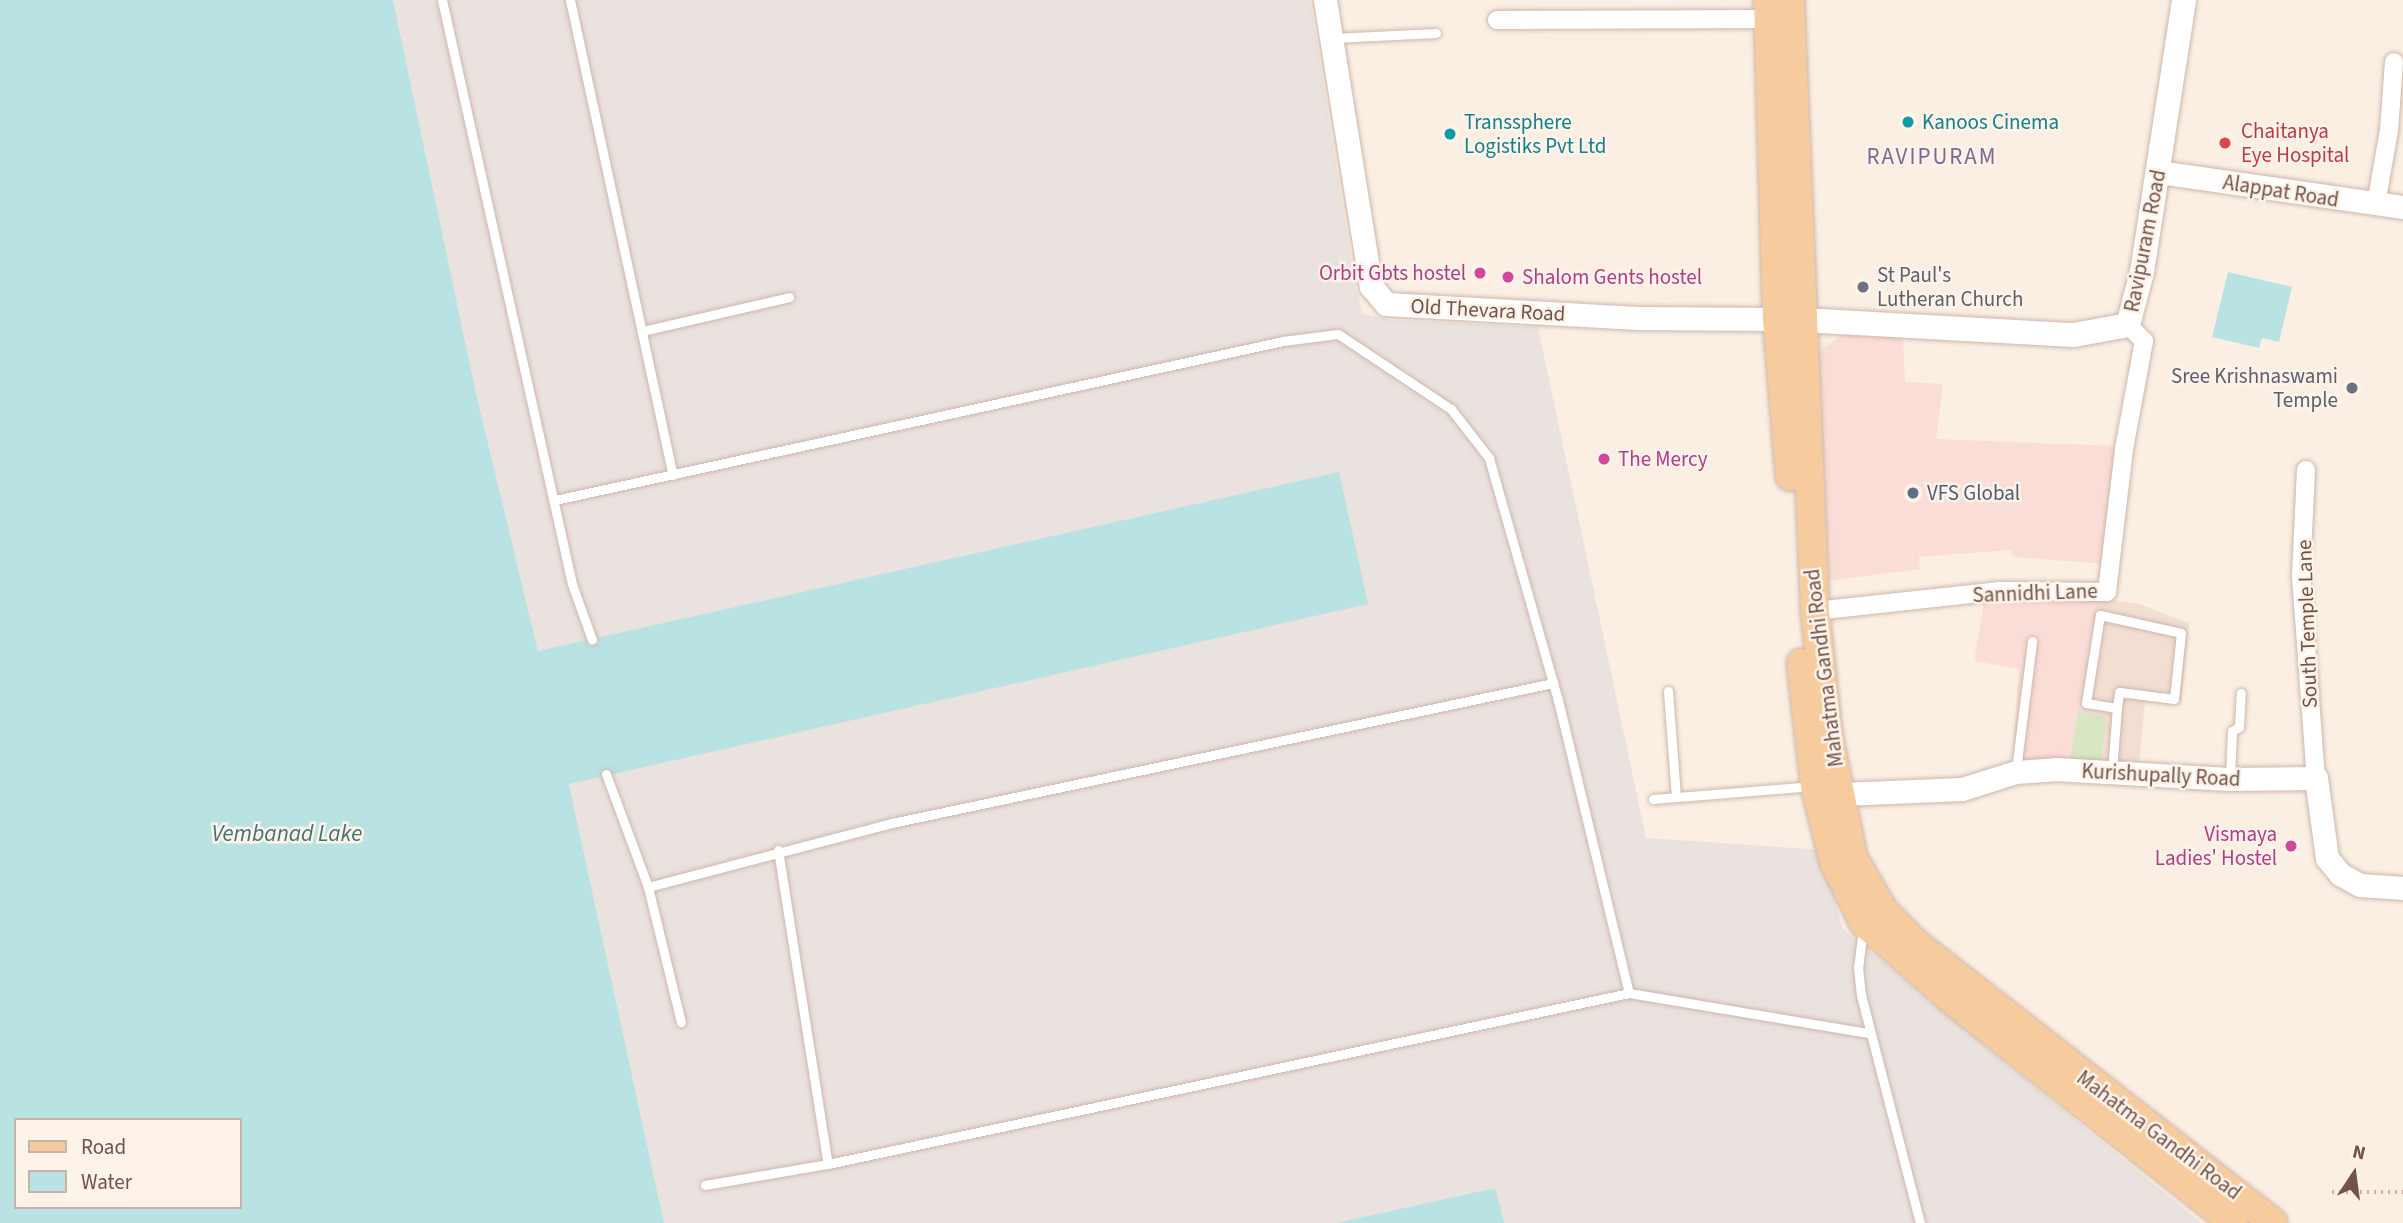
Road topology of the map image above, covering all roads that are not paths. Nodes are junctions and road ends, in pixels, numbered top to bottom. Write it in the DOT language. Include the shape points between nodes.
graph roads {
  1 [pos="442,0"];
  2 [pos="570,0"];
  3 [pos="1325,0"];
  4 [pos="1790,0"];
  5 [pos="2184,0"];
  6 [pos="1768,10"];
  7 [pos="1497,20"];
  8 [pos="1436,33"];
  9 [pos="1331,38"];
  10 [pos="2394,62"];
  11 [pos="2159,172"];
  12 [pos="2376,204"];
  13 [pos="2403,207"];
  14 [pos="789,297"];
  15 [pos="1790,319"];
  16 [pos="2128,325"];
  17 [pos="642,331"];
  18 [pos="2306,470"];
  19 [pos="673,475"];
  20 [pos="555,500"];
  21 [pos="1815,611"];
  22 [pos="592,640"];
  23 [pos="2032,641"];
  24 [pos="1553,682"];
  25 [pos="1668,691"];
  26 [pos="2241,693"];
  27 [pos="2117,708"];
  28 [pos="2016,772"];
  29 [pos="2112,773"];
  30 [pos="606,775"];
  31 [pos="2316,778"];
  32 [pos="2230,779"];
  33 [pos="1828,790"];
  34 [pos="1676,797"];
  35 [pos="1653,799"];
  36 [pos="778,850"];
  37 [pos="648,887"];
  38 [pos="2403,888"];
  39 [pos="1873,916"];
  40 [pos="1629,993"];
  41 [pos="681,1022"];
  42 [pos="1869,1033"];
  43 [pos="828,1164"];
  44 [pos="705,1185"];
  45 [pos="1920,1223"];
  46 [pos="2233,1223"];
  47 [pos="2273,1223"];
  1 -- 20 [label="lane"];
  2 -- 17 [label="lane"];
  3 -- 9 [label="street, Old Thevara Road"];
  4 -- 15 [label="main road, Mahatma Gandhi Road"];
  5 -- 11 [label="main road, Ravipuram Road"];
  6 -- 7 [label="street"];
  6 -- 15 [label="main road, Mahatma Gandhi Road"];
  8 -- 9 [label="lane"];
  9 -- 15 [label="street, Old Thevara Road" via="1371,286 1386,304 1638,318"];
  10 -- 12 [label="street" via="2389,130"];
  11 -- 12 [label="street, Alappat Road"];
  11 -- 16 [label="main road, Ravipuram Road"];
  12 -- 13 [label="street, Alappat Road"];
  14 -- 17 [label="lane"];
  15 -- 16 [label="main road, Ravipuram Road" via="2074,335"];
  15 -- 21 [label="main road, Mahatma Gandhi Road"];
  15 -- 33 [label="main road, Mahatma Gandhi Road" via="1793,565"];
  16 -- 21 [label="street, Sannidhi Lane" via="2144,341 2124,449 2107,592 1998,591"];
  17 -- 19 [label="lane"];
  18 -- 31 [label="street, South Temple Lane" via="2301,576"];
  19 -- 20 [label="lane"];
  19 -- 24 [label="lane" via="1283,341 1338,334 1451,409 1489,458"];
  20 -- 22 [label="lane" via="572,584"];
  21 -- 33 [label="main road, Mahatma Gandhi Road" via="1828,734"];
  23 -- 28 [label="lane"];
  24 -- 36 [label="lane"];
  24 -- 40 [label="lane"];
  25 -- 34 [label="lane"];
  26 -- 32 [label="lane" via="2239,727 2232,731"];
  27 -- 27 [label="lane" via="2086,703 2101,615 2181,632 2174,699 2119,692"];
  27 -- 29 [label="lane"];
  28 -- 29 [label="street, Kurishupally Road"];
  28 -- 33 [label="street, Kurishupally Road" via="1962,789"];
  29 -- 32 [label="street, Kurishupally Road"];
  30 -- 37 [label="lane"];
  31 -- 32 [label="street, Kurishupally Road"];
  31 -- 38 [label="street" via="2327,858 2340,874 2360,885"];
  33 -- 34 [label="lane, Kurishupally Road"];
  33 -- 39 [label="main road, Mahatma Gandhi Road"];
  34 -- 35 [label="lane, Kurishupally Road"];
  36 -- 37 [label="lane"];
  36 -- 43 [label="lane"];
  37 -- 41 [label="lane"];
  39 -- 42 [label="lane" via="1857,967"];
  39 -- 46 [label="main road, Mahatma Gandhi Road" via="1952,1000"];
  39 -- 47 [label="main road, Mahatma Gandhi Road" via="1914,943"];
  40 -- 42 [label="lane"];
  40 -- 43 [label="lane"];
  42 -- 45 [label="lane"];
  43 -- 44 [label="lane"];
}
